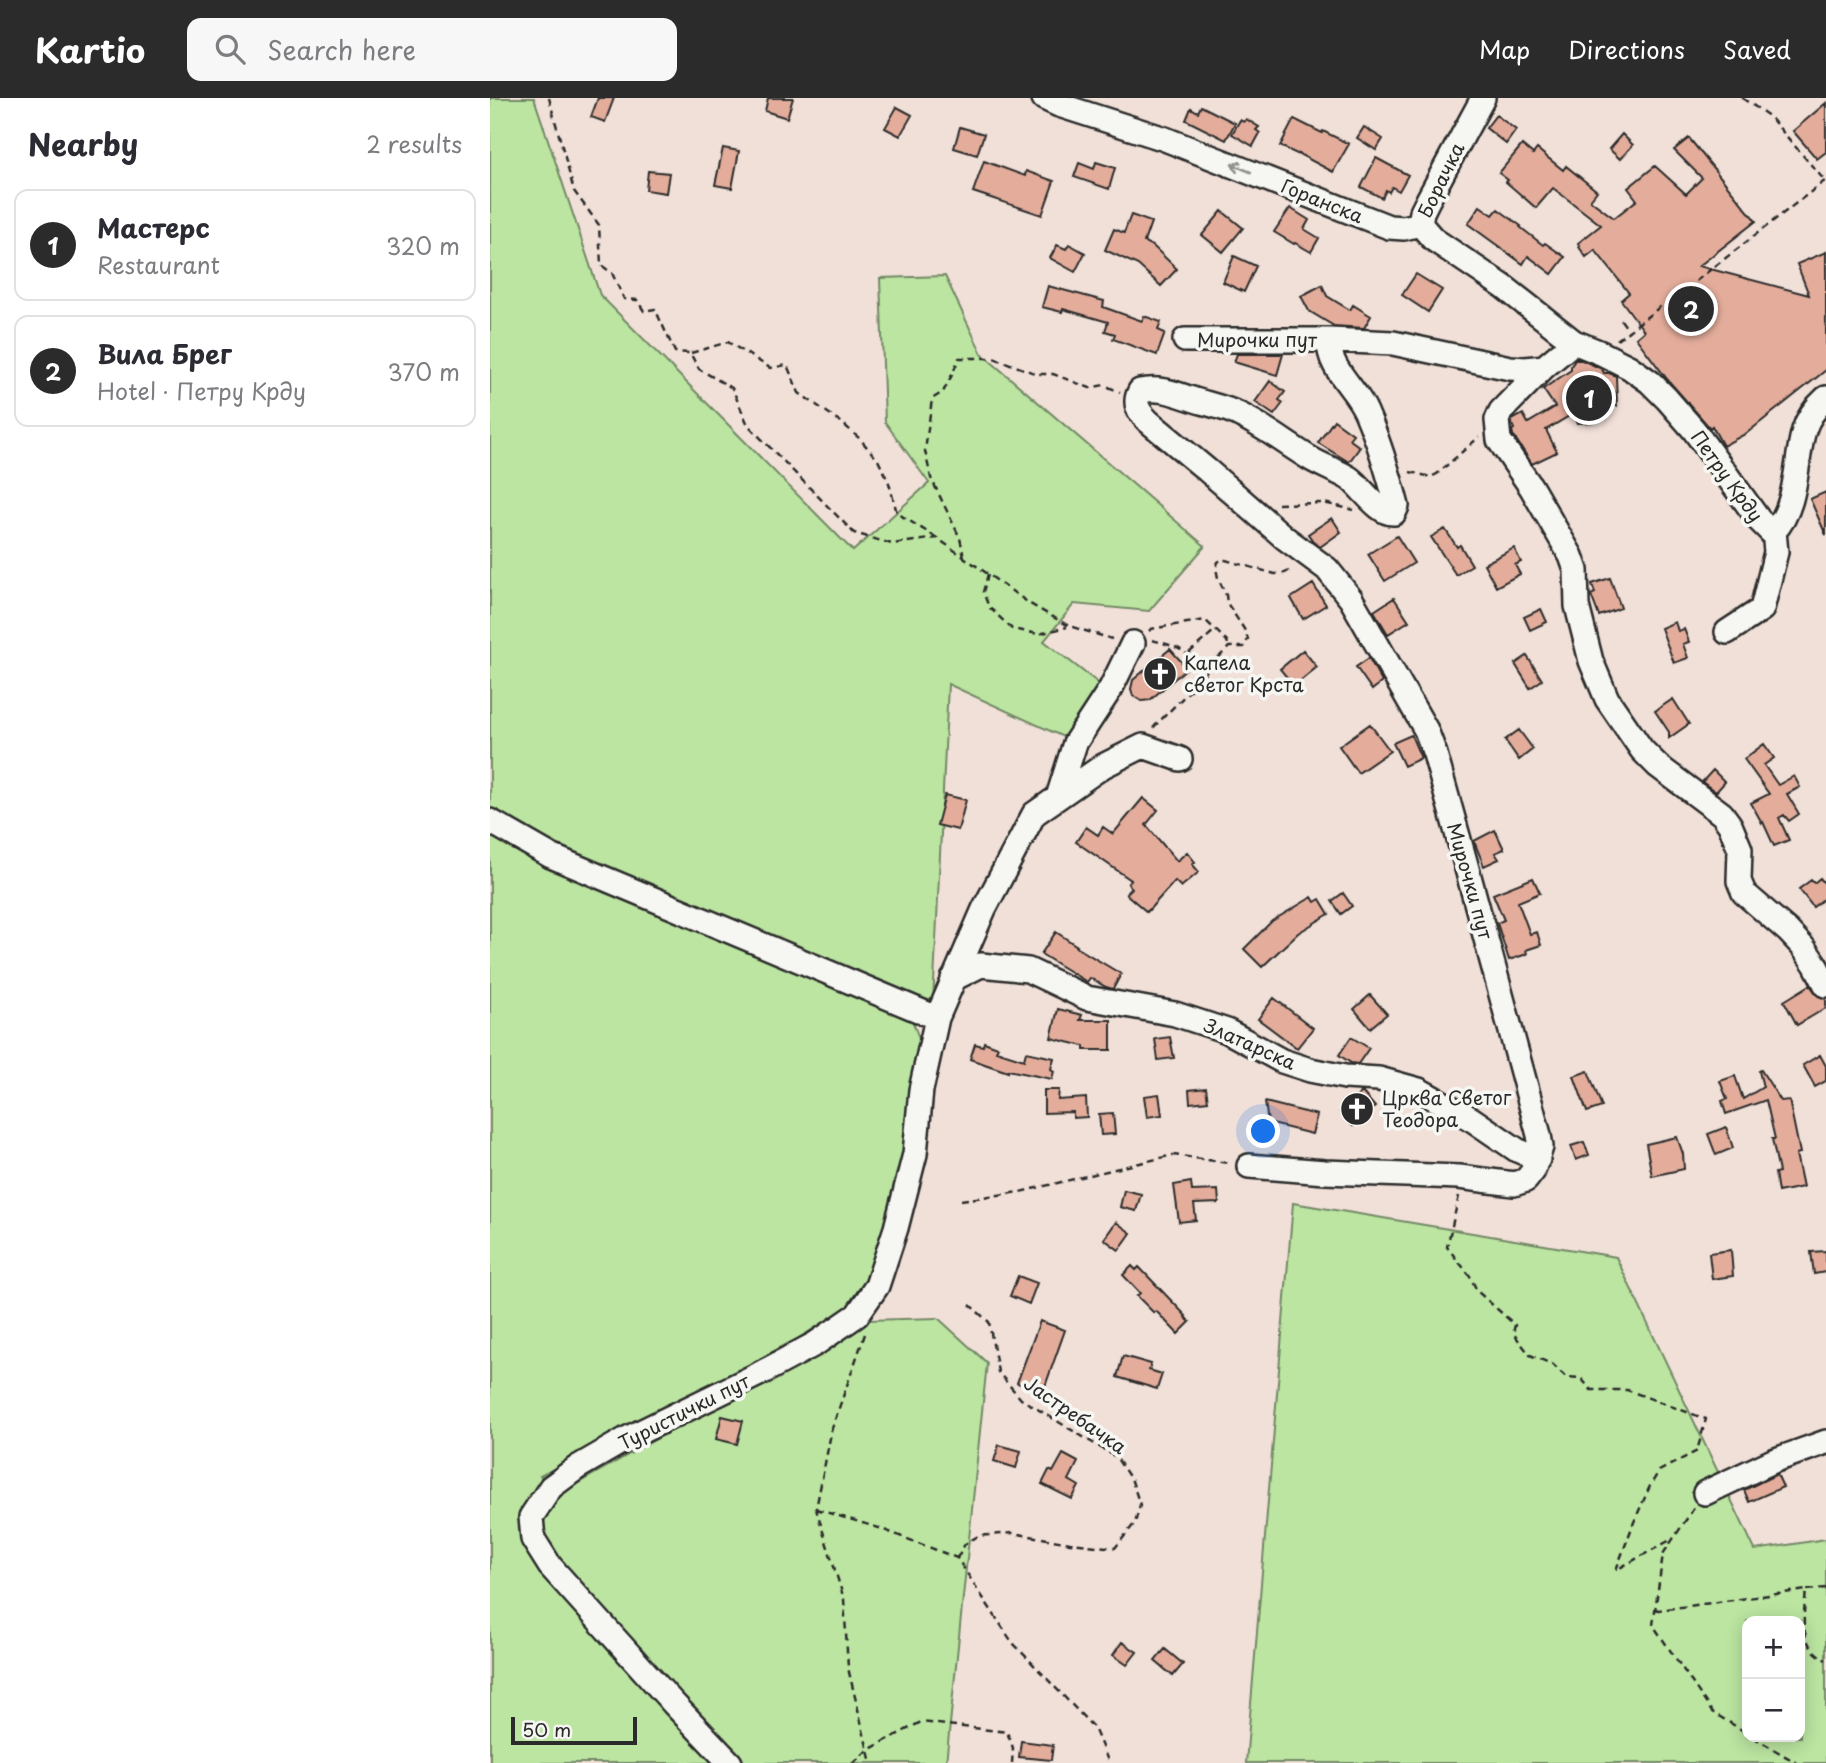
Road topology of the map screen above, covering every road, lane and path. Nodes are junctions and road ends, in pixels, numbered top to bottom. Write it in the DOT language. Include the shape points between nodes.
graph roads {
  1 [pos="549,98"];
  2 [pos="1044,98"];
  3 [pos="1483,98"];
  4 [pos="1742,98"];
  5 [pos="1825,180"];
  6 [pos="1420,224"];
  7 [pos="1696,281"];
  8 [pos="1661,306"];
  9 [pos="1621,320"];
  10 [pos="1629,331"];
  11 [pos="1185,340"];
  12 [pos="1329,340"];
  13 [pos="1574,342"];
  14 [pos="690,353"];
  15 [pos="1601,353"];
  16 [pos="1544,367"];
  17 [pos="1136,398"];
  18 [pos="1826,398"];
  19 [pos="1482,435"];
  20 [pos="1386,469"];
  21 [pos="1274,505"];
  22 [pos="1378,506"];
  23 [pos="1774,531"];
  24 [pos="937,538"];
  25 [pos="1285,538"];
  26 [pos="964,557"];
  27 [pos="988,574"];
  28 [pos="1069,626"];
  29 [pos="1215,629"];
  30 [pos="1727,632"];
  31 [pos="1143,639"];
  32 [pos="1229,647"];
  33 [pos="1188,653"];
  34 [pos="1201,679"];
  35 [pos="1131,752"];
  36 [pos="1180,759"];
  37 [pos="1058,797"];
  38 [pos="490,821"];
  39 [pos="953,979"];
  40 [pos="1826,985"];
  41 [pos="937,1018"];
  42 [pos="1538,1159"];
  43 [pos="1249,1166"];
  44 [pos="1459,1177"];
  45 [pos="961,1200"];
  46 [pos="970,1305"];
  47 [pos="867,1325"];
  48 [pos="1826,1442"];
  49 [pos="1705,1493"];
  50 [pos="816,1508"];
  51 [pos="1674,1538"];
  52 [pos="957,1558"];
  53 [pos="1826,1588"];
  54 [pos="1806,1590"];
  55 [pos="1655,1609"];
  56 [pos="1826,1660"];
  57 [pos="1742,1730"];
  58 [pos="1761,1742"];
  59 [pos="868,1750"];
  60 [pos="730,1763"];
  61 [pos="853,1763"];
  62 [pos="871,1763"];
  63 [pos="1012,1763"];
  64 [pos="1109,1763"];
  65 [pos="1797,1763"];
  1 -- 14 [label="path" via="574,191 599,225 601,265 612,273 624,299 637,300 644,310 655,309 674,352"];
  6 -- 2 [label="street, Горанска, one-way" via="1390,228 1165,139"];
  3 -- 6 [label="street, Борачка" via="1428,200"];
  4 -- 5 [label="path" via="1769,116"];
  5 -- 7 [label="path"];
  6 -- 13 [label="street" via="1433,239"];
  8 -- 10 [label="path"];
  9 -- 10 [label="path"];
  10 -- 15 [label="path"];
  11 -- 12 [label="street, Мирочки пут"];
  12 -- 16 [label="street, Мирочки пут" via="1394,342 1510,369"];
  12 -- 20 [label="street, Мирочки пут" via="1331,360 1365,409"];
  13 -- 15 [label="street, Петру Крду"];
  13 -- 16 [label="street"];
  14 -- 24 [label="path" via="699,369 732,388 748,425 854,533 892,544"];
  14 -- 24 [label="path" via="728,342 770,368 787,365 799,393 841,422 878,460 897,513"];
  15 -- 23 [label="street, Петру Крду" via="1629,367 1667,399 1766,529"];
  16 -- 40 [label="street" via="1501,411 1496,430 1571,556 1577,606 1591,661 1607,699 1658,766 1722,814 1740,849 1739,881 1744,893 1803,947"];
  17 -- 22 [label="street" via="1140,391 1167,390 1237,413 1360,486"];
  17 -- 25 [label="street, Мирочки пут" via="1148,421"];
  17 -- 26 [label="path" via="1104,385 1090,388 1053,374 1037,374 995,358 959,358 943,392 932,399 925,451 930,478 960,538"];
  18 -- 23 [label="street, Петру Крду" via="1809,418 1789,501"];
  19 -- 20 [label="path" via="1431,477"];
  20 -- 22 [label="street, Мирочки пут" via="1397,510 1389,514"];
  21 -- 22 [label="path" via="1324,503 1351,510"];
  23 -- 30 [label="street" via="1776,552 1762,609"];
  24 -- 26 [label="path"];
  25 -- 32 [label="path" via="1294,568 1285,573 1275,575 1222,559 1218,562 1227,603 1248,639 1244,647"];
  25 -- 42 [label="street, Мирочки пут" via="1342,586 1426,730 1536,1123 1541,1147"];
  26 -- 27 [label="path"];
  27 -- 28 [label="path"];
  27 -- 28 [label="path" via="983,592 989,607 1012,629 1039,634"];
  28 -- 31 [label="path" via="1108,638"];
  29 -- 31 [label="path" via="1205,620 1151,629"];
  29 -- 32 [label="path"];
  29 -- 33 [label="path"];
  31 -- 33 [label="path"];
  31 -- 37 [label="street" via="1075,743"];
  32 -- 34 [label="path"];
  33 -- 34 [label="path"];
  34 -- 35 [label="path"];
  35 -- 36 [label="street" via="1143,746"];
  35 -- 37 [label="street, Туристички пут"];
  37 -- 39 [label="street, Туристички пут" via="1034,814"];
  38 -- 41 [label="street" via="551,856"];
  39 -- 41 [label="street, Туристички пут"];
  39 -- 42 [label="street, Златарска" via="981,965 1028,970 1087,998 1175,1014 1227,1031 1282,1061 1310,1070 1379,1079 1419,1090"];
  41 -- 60 [label="street, Туристички пут" via="921,1090 915,1154 895,1228 877,1286 856,1315 815,1344 578,1467 551,1487 531,1517 533,1538 550,1566"];
  42 -- 44 [label="street" via="1526,1180 1514,1184"];
  43 -- 44 [label="street"];
  43 -- 45 [label="path" via="1173,1155 1020,1192"];
  44 -- 51 [label="path" via="1447,1248 1477,1292 1514,1325 1514,1334 1531,1355 1552,1364 1566,1377 1581,1378 1591,1390 1627,1390 1706,1419 1697,1451 1659,1471 1616,1570"];
  46 -- 52 [label="path, Јастребачка" via="989,1322 998,1372 1021,1399 1116,1457 1132,1481 1140,1505 1135,1523 1115,1548 1013,1533 978,1536 965,1544"];
  47 -- 50 [label="path" via="832,1428"];
  48 -- 49 [label="street"];
  49 -- 51 [label="path"];
  50 -- 52 [label="path"];
  50 -- 59 [label="path" via="844,1599 848,1668"];
  51 -- 55 [label="path" via="1663,1554"];
  52 -- 64 [label="path" via="1012,1642 1094,1728"];
  53 -- 54 [label="path"];
  54 -- 55 [label="path"];
  54 -- 56 [label="path" via="1803,1630 1814,1654"];
  55 -- 57 [label="path" via="1653,1625 1712,1712"];
  58 -- 65 [label="path"];
  59 -- 61 [label="path"];
  59 -- 62 [label="path"];
  59 -- 63 [label="path" via="921,1722 1007,1732"];
}
